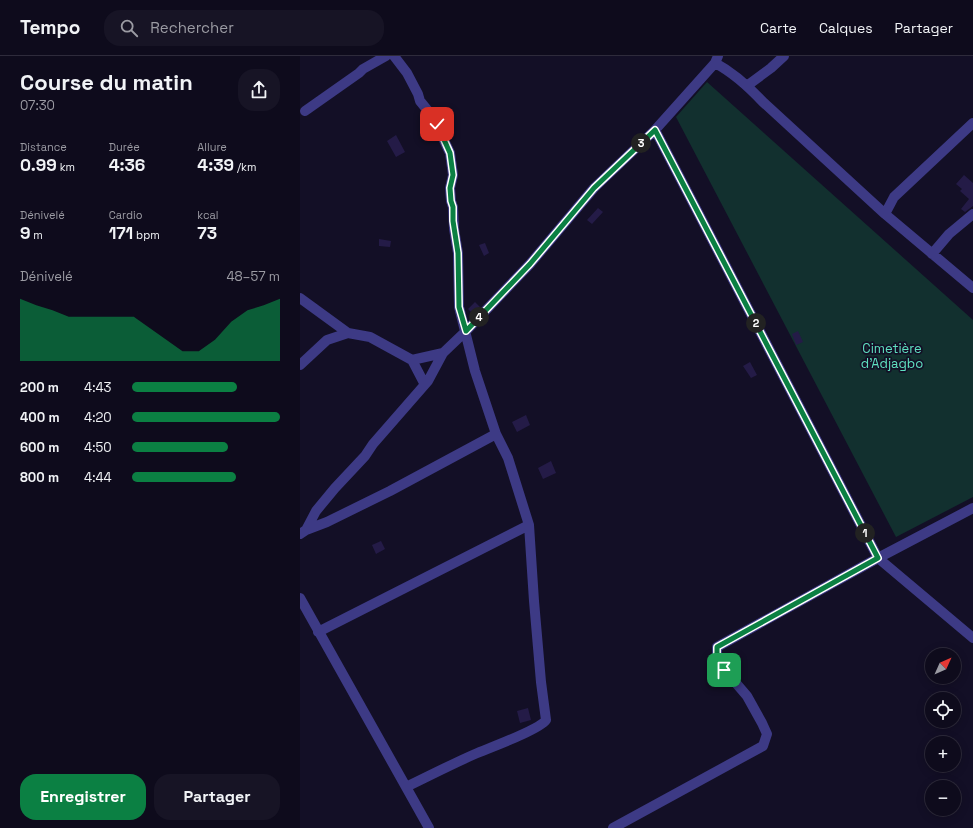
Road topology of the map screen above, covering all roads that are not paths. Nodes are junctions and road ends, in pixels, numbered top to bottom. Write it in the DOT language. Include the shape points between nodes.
graph roads {
  1 [pos="386,56"];
  2 [pos="394,56"];
  3 [pos="784,56"];
  4 [pos="716,59"];
  5 [pos="748,85"];
  6 [pos="306,111"];
  7 [pos="973,123"];
  8 [pos="655,130"];
  9 [pos="885,214"];
  10 [pos="973,214"];
  11 [pos="932,254"];
  12 [pos="973,288"];
  13 [pos="300,298"];
  14 [pos="466,331"];
  15 [pos="348,333"];
  16 [pos="442,353"];
  17 [pos="412,360"];
  18 [pos="300,365"];
  19 [pos="424,383"];
  20 [pos="496,434"];
  21 [pos="973,508"];
  22 [pos="529,525"];
  23 [pos="303,532"];
  24 [pos="878,558"];
  25 [pos="300,598"];
  26 [pos="318,632"];
  27 [pos="973,638"];
  28 [pos="406,787"];
  29 [pos="428,828"];
  30 [pos="613,828"];
  1 -- 6 [label="street" via="363,69"];
  2 -- 14 [label="street" via="407,73 420,101 433,117 450,153 453,175 451,201 458,253 459,307"];
  3 -- 5 [label="street"];
  4 -- 5 [label="street"];
  4 -- 8 [label="street"];
  5 -- 9 [label="street" via="763,102"];
  7 -- 9 [label="street" via="894,197"];
  8 -- 14 [label="street" via="594,188 530,264"];
  8 -- 24 [label="street"];
  9 -- 11 [label="street"];
  10 -- 11 [label="street" via="949,234"];
  11 -- 12 [label="street"];
  13 -- 15 [label="street"];
  14 -- 16 [label="street"];
  14 -- 20 [label="street" via="475,371"];
  15 -- 17 [label="street" via="370,337"];
  15 -- 18 [label="street" via="327,340"];
  16 -- 17 [label="street"];
  16 -- 19 [label="street" via="428,381"];
  17 -- 19 [label="street"];
  19 -- 23 [label="street" via="316,511"];
  20 -- 22 [label="street" via="508,458"];
  20 -- 23 [label="street" via="390,491"];
  21 -- 24 [label="street"];
  22 -- 26 [label="street"];
  22 -- 28 [label="street" via="546,720 529,731"];
  24 -- 27 [label="street"];
  24 -- 30 [label="street" via="717,647 717,661 747,696 762,723 767,734 763,746"];
  25 -- 26 [label="street"];
  26 -- 28 [label="street"];
  28 -- 29 [label="street"];
}
